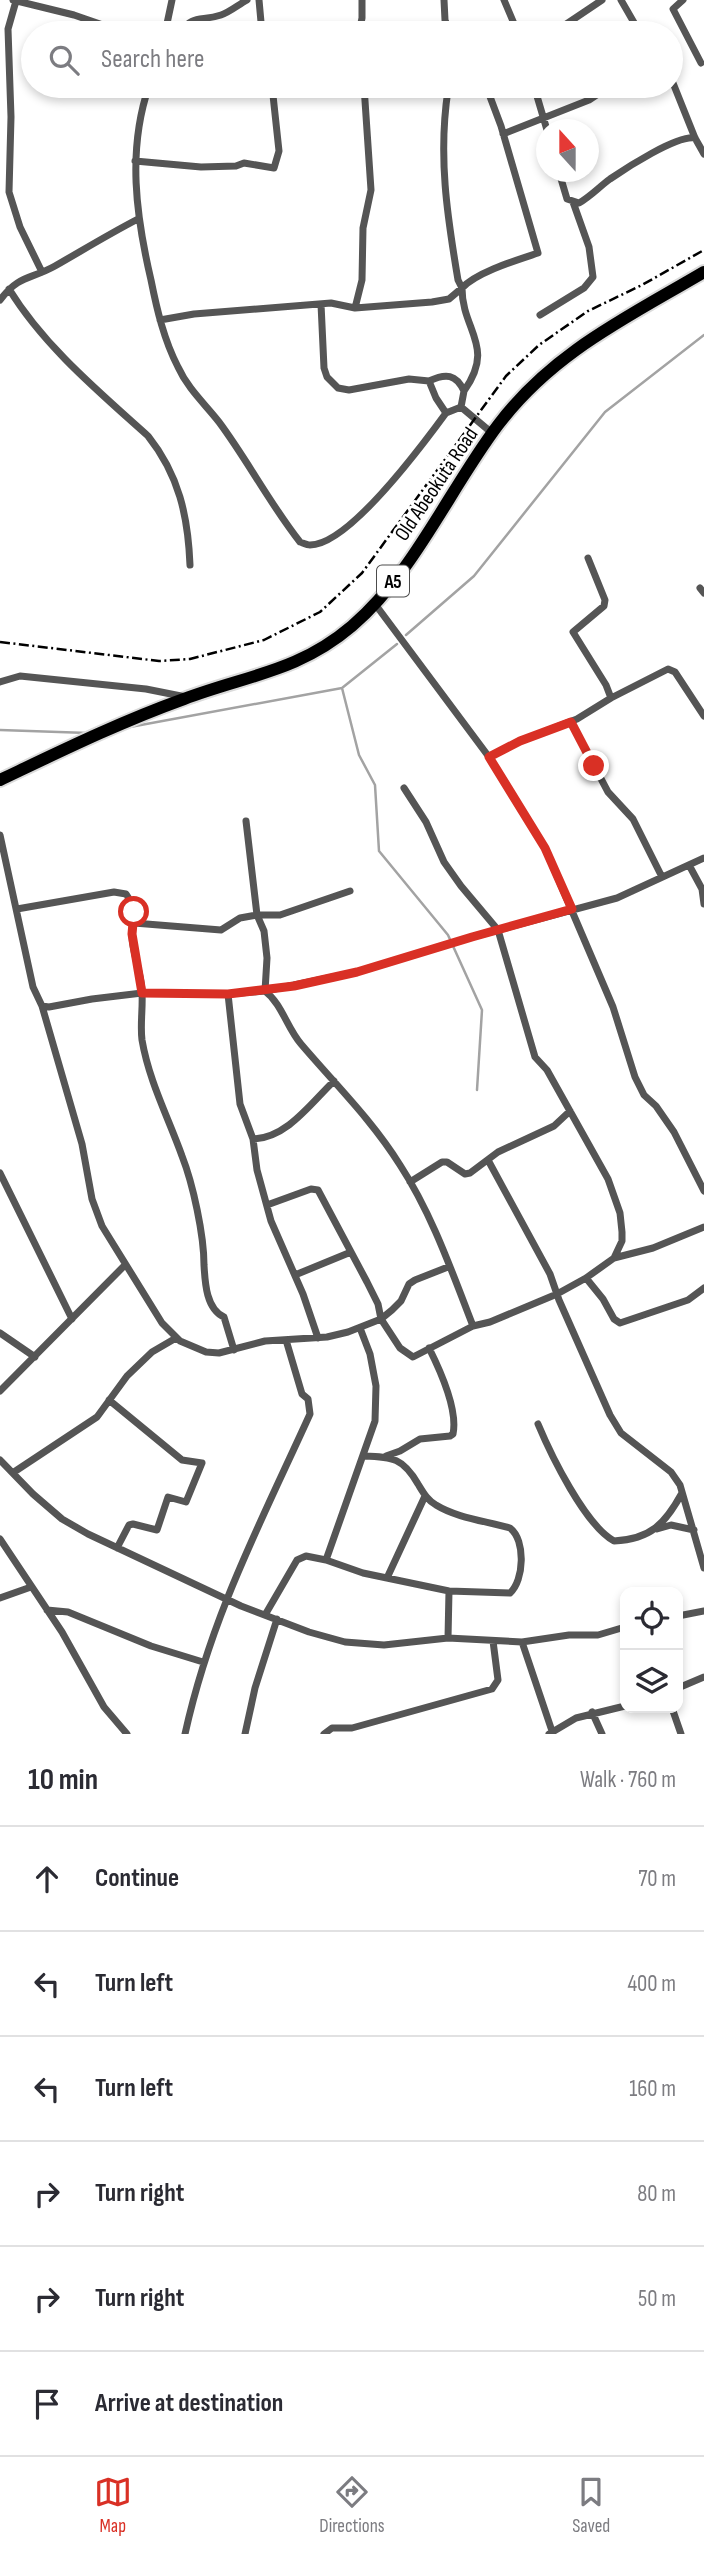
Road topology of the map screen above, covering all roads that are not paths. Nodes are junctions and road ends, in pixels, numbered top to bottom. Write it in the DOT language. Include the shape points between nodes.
graph roads {
  1 [pos="14,0"];
  2 [pos="172,0"];
  3 [pos="247,0"];
  4 [pos="259,0"];
  5 [pos="362,0"];
  6 [pos="444,0"];
  7 [pos="504,0"];
  8 [pos="602,0"];
  9 [pos="621,0"];
  10 [pos="683,0"];
  11 [pos="91,21"];
  12 [pos="168,21"];
  13 [pos="190,21"];
  14 [pos="261,21"];
  15 [pos="361,21"];
  16 [pos="445,21"];
  17 [pos="513,21"];
  18 [pos="571,21"];
  19 [pos="633,21"];
  20 [pos="679,21"];
  21 [pos="683,28"];
  22 [pos="701,63"];
  23 [pos="145,98"];
  24 [pos="273,98"];
  25 [pos="365,98"];
  26 [pos="447,98"];
  27 [pos="490,98"];
  28 [pos="538,98"];
  29 [pos="592,98"];
  30 [pos="679,98"];
  31 [pos="544,119"];
  32 [pos="536,122"];
  33 [pos="503,134"];
  34 [pos="692,138"];
  35 [pos="704,154"];
  36 [pos="135,160"];
  37 [pos="562,182"];
  38 [pos="573,202"];
  39 [pos="138,219"];
  40 [pos="42,272"];
  41 [pos="704,272"];
  42 [pos="462,288"];
  43 [pos="9,289"];
  44 [pos="1,298"];
  45 [pos="321,304"];
  46 [pos="355,308"];
  47 [pos="540,315"];
  48 [pos="160,320"];
  49 [pos="429,381"];
  50 [pos="464,391"];
  51 [pos="461,407"];
  52 [pos="446,413"];
  53 [pos="492,433"];
  54 [pos="588,558"];
  55 [pos="190,565"];
  56 [pos="375,604"];
  57 [pos="0,682"];
  58 [pos="187,697"];
  59 [pos="611,698"];
  60 [pos="704,716"];
  61 [pos="571,722"];
  62 [pos="489,757"];
  63 [pos="0,780"];
  64 [pos="404,789"];
  65 [pos="246,821"];
  66 [pos="0,835"];
  67 [pos="704,858"];
  68 [pos="689,865"];
  69 [pos="662,877"];
  70 [pos="350,891"];
  71 [pos="704,904"];
  72 [pos="17,909"];
  73 [pos="572,909"];
  74 [pos="257,915"];
  75 [pos="134,923"];
  76 [pos="498,930"];
  77 [pos="265,991"];
  78 [pos="142,993"];
  79 [pos="228,994"];
  80 [pos="42,1006"];
  81 [pos="334,1081"];
  82 [pos="570,1111"];
  83 [pos="253,1139"];
  84 [pos="488,1160"];
  85 [pos="0,1174"];
  86 [pos="410,1182"];
  87 [pos="704,1191"];
  88 [pos="267,1205"];
  89 [pos="704,1227"];
  90 [pos="351,1252"];
  91 [pos="614,1258"];
  92 [pos="125,1265"];
  93 [pos="448,1266"];
  94 [pos="295,1275"];
  95 [pos="586,1278"];
  96 [pos="704,1288"];
  97 [pos="557,1294"];
  98 [pos="72,1319"];
  99 [pos="381,1319"];
  100 [pos="473,1326"];
  101 [pos="360,1328"];
  102 [pos="0,1333"];
  103 [pos="176,1338"];
  104 [pos="318,1338"];
  105 [pos="286,1340"];
  106 [pos="429,1348"];
  107 [pos="234,1350"];
  108 [pos="35,1357"];
  109 [pos="0,1391"];
  110 [pos="109,1400"];
  111 [pos="538,1424"];
  112 [pos="364,1456"];
  113 [pos="386,1457"];
  114 [pos="0,1460"];
  115 [pos="14,1472"];
  116 [pos="682,1493"];
  117 [pos="425,1496"];
  118 [pos="657,1529"];
  119 [pos="694,1530"];
  120 [pos="0,1539"];
  121 [pos="117,1549"];
  122 [pos="326,1560"];
  123 [pos="704,1568"];
  124 [pos="387,1578"];
  125 [pos="31,1587"];
  126 [pos="449,1591"];
  127 [pos="0,1598"];
  128 [pos="226,1599"];
  129 [pos="47,1611"];
  130 [pos="704,1611"];
  131 [pos="265,1615"];
  132 [pos="683,1615"];
  133 [pos="277,1619"];
  134 [pos="620,1628"];
  135 [pos="448,1638"];
  136 [pos="494,1641"];
  137 [pos="522,1642"];
  138 [pos="203,1662"];
  139 [pos="704,1677"];
  140 [pos="683,1686"];
  141 [pos="620,1707"];
  142 [pos="592,1712"];
  143 [pos="674,1713"];
  144 [pos="550,1733"];
  145 [pos="127,1734"];
  146 [pos="186,1734"];
  147 [pos="245,1734"];
  148 [pos="324,1734"];
  149 [pos="602,1734"];
  150 [pos="681,1734"];
  1 -- 11 [label="street"];
  1 -- 40 [label="street" via="8,29 9,192 20,228"];
  2 -- 12 [label="street"];
  3 -- 13 [label="street" via="222,14"];
  4 -- 14 [label="street"];
  5 -- 15 [label="street"];
  6 -- 16 [label="street"];
  7 -- 17 [label="street"];
  8 -- 18 [label="street"];
  9 -- 19 [label="street"];
  10 -- 20 [label="street" via="673,9"];
  21 -- 22 [label="street"];
  23 -- 36 [label="street"];
  24 -- 36 [label="street" via="279,151 274,168"];
  25 -- 46 [label="street" via="370,190"];
  26 -- 42 [label="street" via="443,186"];
  27 -- 33 [label="street"];
  28 -- 31 [label="street"];
  29 -- 31 [label="street"];
  30 -- 34 [label="street"];
  32 -- 33 [label="street"];
  33 -- 42 [label="street" via="538,253 500,266"];
  34 -- 35 [label="street"];
  34 -- 38 [label="street" via="665,147 597,192"];
  36 -- 39 [label="street"];
  37 -- 38 [label="street"];
  38 -- 47 [label="street" via="589,247 593,277 584,288"];
  39 -- 40 [label="street"];
  39 -- 48 [label="street"];
  40 -- 43 [label="street"];
  41 -- 53 [label="highway, Old Abeokuta Road / A5" via="574,349 525,394"];
  42 -- 46 [label="street" via="449,299 432,303"];
  42 -- 50 [label="street" via="478,366"];
  43 -- 44 [label="street"];
  43 -- 55 [label="street" via="72,367 159,449 187,518"];
  45 -- 46 [label="street"];
  45 -- 48 [label="street"];
  45 -- 49 [label="street" via="324,368 338,388 409,379"];
  48 -- 52 [label="street" via="184,379 300,542 312,545 341,532 383,492"];
  49 -- 50 [label="street" via="452,376"];
  49 -- 52 [label="street"];
  50 -- 51 [label="street"];
  51 -- 52 [label="street"];
  51 -- 53 [label="street"];
  53 -- 56 [label="highway, Old Abeokuta Road / A5"];
  54 -- 59 [label="street" via="604,606 573,632"];
  56 -- 58 [label="highway, Old Abeokuta Road / A5" via="303,660"];
  56 -- 62 [label="street"];
  57 -- 58 [label="street" via="20,676"];
  58 -- 63 [label="highway, Old Abeokuta Road / A5" via="110,727"];
  59 -- 60 [label="street" via="668,669 675,672"];
  59 -- 61 [label="street"];
  61 -- 62 [label="street"];
  61 -- 69 [label="street" via="608,792 633,819"];
  62 -- 73 [label="street" via="545,848"];
  64 -- 76 [label="street" via="450,870"];
  65 -- 74 [label="street"];
  66 -- 72 [label="street"];
  67 -- 68 [label="street"];
  68 -- 69 [label="street"];
  68 -- 71 [label="street" via="702,889"];
  69 -- 73 [label="street" via="617,898"];
  70 -- 74 [label="street" via="280,915"];
  72 -- 75 [label="street" via="122,892 131,901"];
  72 -- 80 [label="street" via="33,987"];
  73 -- 76 [label="street"];
  73 -- 87 [label="street" via="635,1077 674,1132"];
  74 -- 75 [label="street" via="240,918 221,930"];
  74 -- 77 [label="street" via="263,925 267,958"];
  75 -- 78 [label="street"];
  76 -- 77 [label="street" via="357,972"];
  76 -- 82 [label="street" via="535,1057"];
  77 -- 79 [label="street"];
  77 -- 81 [label="street" via="274,997 299,1042"];
  78 -- 79 [label="street"];
  78 -- 80 [label="street"];
  78 -- 107 [label="street" via="142,1039 149,1068 187,1169 208,1294 224,1317"];
  79 -- 83 [label="street" via="240,1104"];
  80 -- 92 [label="street" via="82,1144 92,1199"];
  81 -- 83 [label="street" via="273,1137"];
  81 -- 86 [label="street" via="378,1132"];
  82 -- 84 [label="street" via="545,1131"];
  82 -- 91 [label="street" via="603,1167 617,1203 622,1241"];
  83 -- 88 [label="street"];
  84 -- 86 [label="street" via="465,1174 442,1162"];
  84 -- 97 [label="street"];
  85 -- 98 [label="street"];
  86 -- 93 [label="street"];
  88 -- 90 [label="street" via="315,1188"];
  88 -- 94 [label="street"];
  89 -- 91 [label="street"];
  90 -- 94 [label="street"];
  90 -- 99 [label="street"];
  91 -- 95 [label="street"];
  92 -- 98 [label="street"];
  92 -- 103 [label="street"];
  93 -- 99 [label="street" via="409,1284 401,1301"];
  93 -- 100 [label="street"];
  94 -- 104 [label="street"];
  95 -- 96 [label="street" via="620,1324 688,1300"];
  95 -- 97 [label="street"];
  97 -- 100 [label="street"];
  97 -- 116 [label="street" via="621,1433 671,1472"];
  98 -- 108 [label="street"];
  99 -- 101 [label="street"];
  99 -- 106 [label="street" via="407,1355 413,1357"];
  100 -- 106 [label="street"];
  101 -- 104 [label="street"];
  101 -- 112 [label="street" via="376,1386 375,1421"];
  102 -- 108 [label="street"];
  103 -- 107 [label="street" via="206,1352"];
  103 -- 110 [label="street" via="138,1364"];
  104 -- 105 [label="street"];
  105 -- 107 [label="street"];
  105 -- 128 [label="street" via="310,1414"];
  106 -- 113 [label="street" via="448,1397 453,1434 420,1438"];
  108 -- 109 [label="street"];
  110 -- 115 [label="street" via="84,1427"];
  110 -- 121 [label="street" via="183,1460 202,1463 186,1502 168,1497 157,1530 129,1525"];
  111 -- 118 [label="street" via="576,1496 604,1536 622,1541"];
  112 -- 113 [label="street"];
  112 -- 122 [label="street"];
  113 -- 117 [label="street" via="410,1470"];
  114 -- 115 [label="street"];
  115 -- 121 [label="street" via="62,1519"];
  116 -- 118 [label="street"];
  116 -- 119 [label="street"];
  117 -- 124 [label="street"];
  117 -- 126 [label="street" via="450,1512 517,1533 522,1561 513,1592"];
  118 -- 119 [label="street" via="671,1525"];
  119 -- 123 [label="street"];
  120 -- 125 [label="street"];
  121 -- 128 [label="street"];
  122 -- 124 [label="street"];
  122 -- 131 [label="street" via="298,1559"];
  124 -- 126 [label="street"];
  125 -- 127 [label="street"];
  125 -- 129 [label="street"];
  126 -- 135 [label="street"];
  128 -- 131 [label="street"];
  128 -- 138 [label="street"];
  129 -- 138 [label="street" via="59,1609"];
  129 -- 145 [label="street" via="104,1707"];
  130 -- 132 [label="street"];
  131 -- 133 [label="street"];
  133 -- 135 [label="street" via="345,1642 384,1645"];
  133 -- 147 [label="street"];
  134 -- 137 [label="street"];
  135 -- 136 [label="street"];
  136 -- 137 [label="street"];
  136 -- 148 [label="street" via="498,1680 492,1689 352,1728 332,1728"];
  137 -- 144 [label="street"];
  138 -- 146 [label="street"];
  139 -- 140 [label="street"];
  141 -- 142 [label="street"];
  142 -- 144 [label="street"];
  142 -- 149 [label="street"];
  143 -- 150 [label="street"];
}
